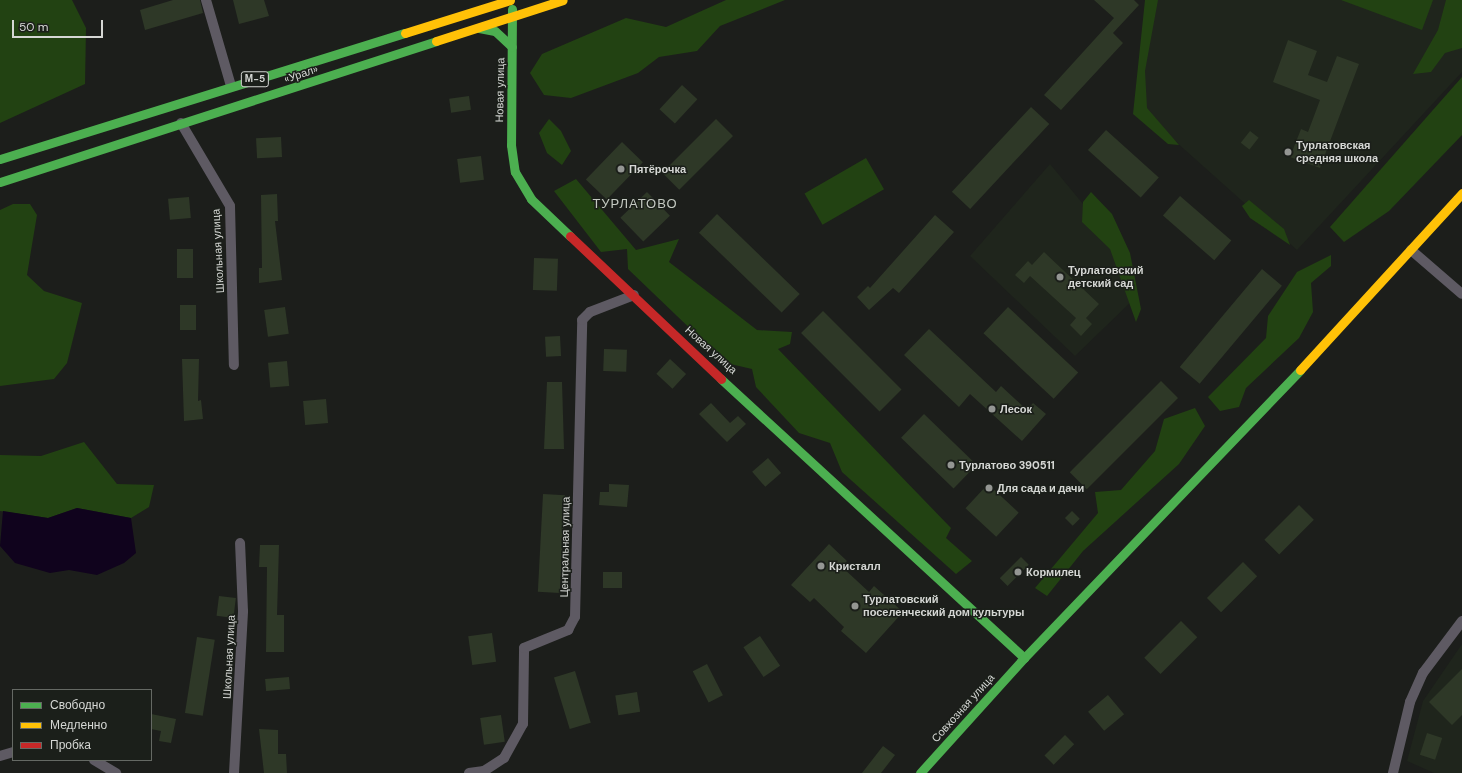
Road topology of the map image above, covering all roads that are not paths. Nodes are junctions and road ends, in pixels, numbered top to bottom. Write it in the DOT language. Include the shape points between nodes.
graph roads {
  1 [pos="206,0"];
  2 [pos="511,0"];
  3 [pos="563,0"];
  4 [pos="512,17"];
  5 [pos="479,28"];
  6 [pos="512,47"];
  7 [pos="231,86"];
  8 [pos="181,123"];
  9 [pos="0,159"];
  10 [pos="0,182"];
  11 [pos="1462,193"];
  12 [pos="1411,250"];
  13 [pos="1462,294"];
  14 [pos="634,295"];
  15 [pos="234,366"];
  16 [pos="240,543"];
  17 [pos="1462,621"];
  18 [pos="1024,658"];
  19 [pos="12,752"];
  20 [pos="0,756"];
  21 [pos="96,761"];
  22 [pos="116,773"];
  23 [pos="234,773"];
  24 [pos="469,773"];
  25 [pos="920,773"];
  26 [pos="1393,773"];
  1 -- 7 [label="street"];
  2 -- 4 [label="main road, Новая улица"];
  2 -- 7 [label="main road, «Урал» / М-5"];
  3 -- 4 [label="main road, «Урал» / М-5"];
  4 -- 5 [label="main road, «Урал» / М-5"];
  4 -- 6 [label="main road, Новая улица"];
  5 -- 6 [label="main road" via="495,31"];
  5 -- 8 [label="main road, «Урал» / М-5"];
  6 -- 14 [label="main road, Новая улица" via="511,145 515,172 531,199"];
  7 -- 9 [label="main road, «Урал» / М-5"];
  8 -- 10 [label="main road, «Урал» / М-5"];
  8 -- 15 [label="street, Школьная улица" via="230,206"];
  11 -- 12 [label="main road, Совхозная улица"];
  12 -- 13 [label="street"];
  12 -- 18 [label="main road, Совхозная улица" via="1245,431"];
  14 -- 18 [label="main road, Новая улица" via="846,497"];
  14 -- 24 [label="street, Центральная улица" via="590,312 582,320 575,617 568,630 524,648 523,724 504,758 484,771"];
  16 -- 23 [label="street, Школьная улица" via="243,611"];
  17 -- 26 [label="street" via="1423,673 1413,695"];
  18 -- 25 [label="main road, Совхозная улица"];
  19 -- 20 [label="street"];
  21 -- 22 [label="street"];
}
